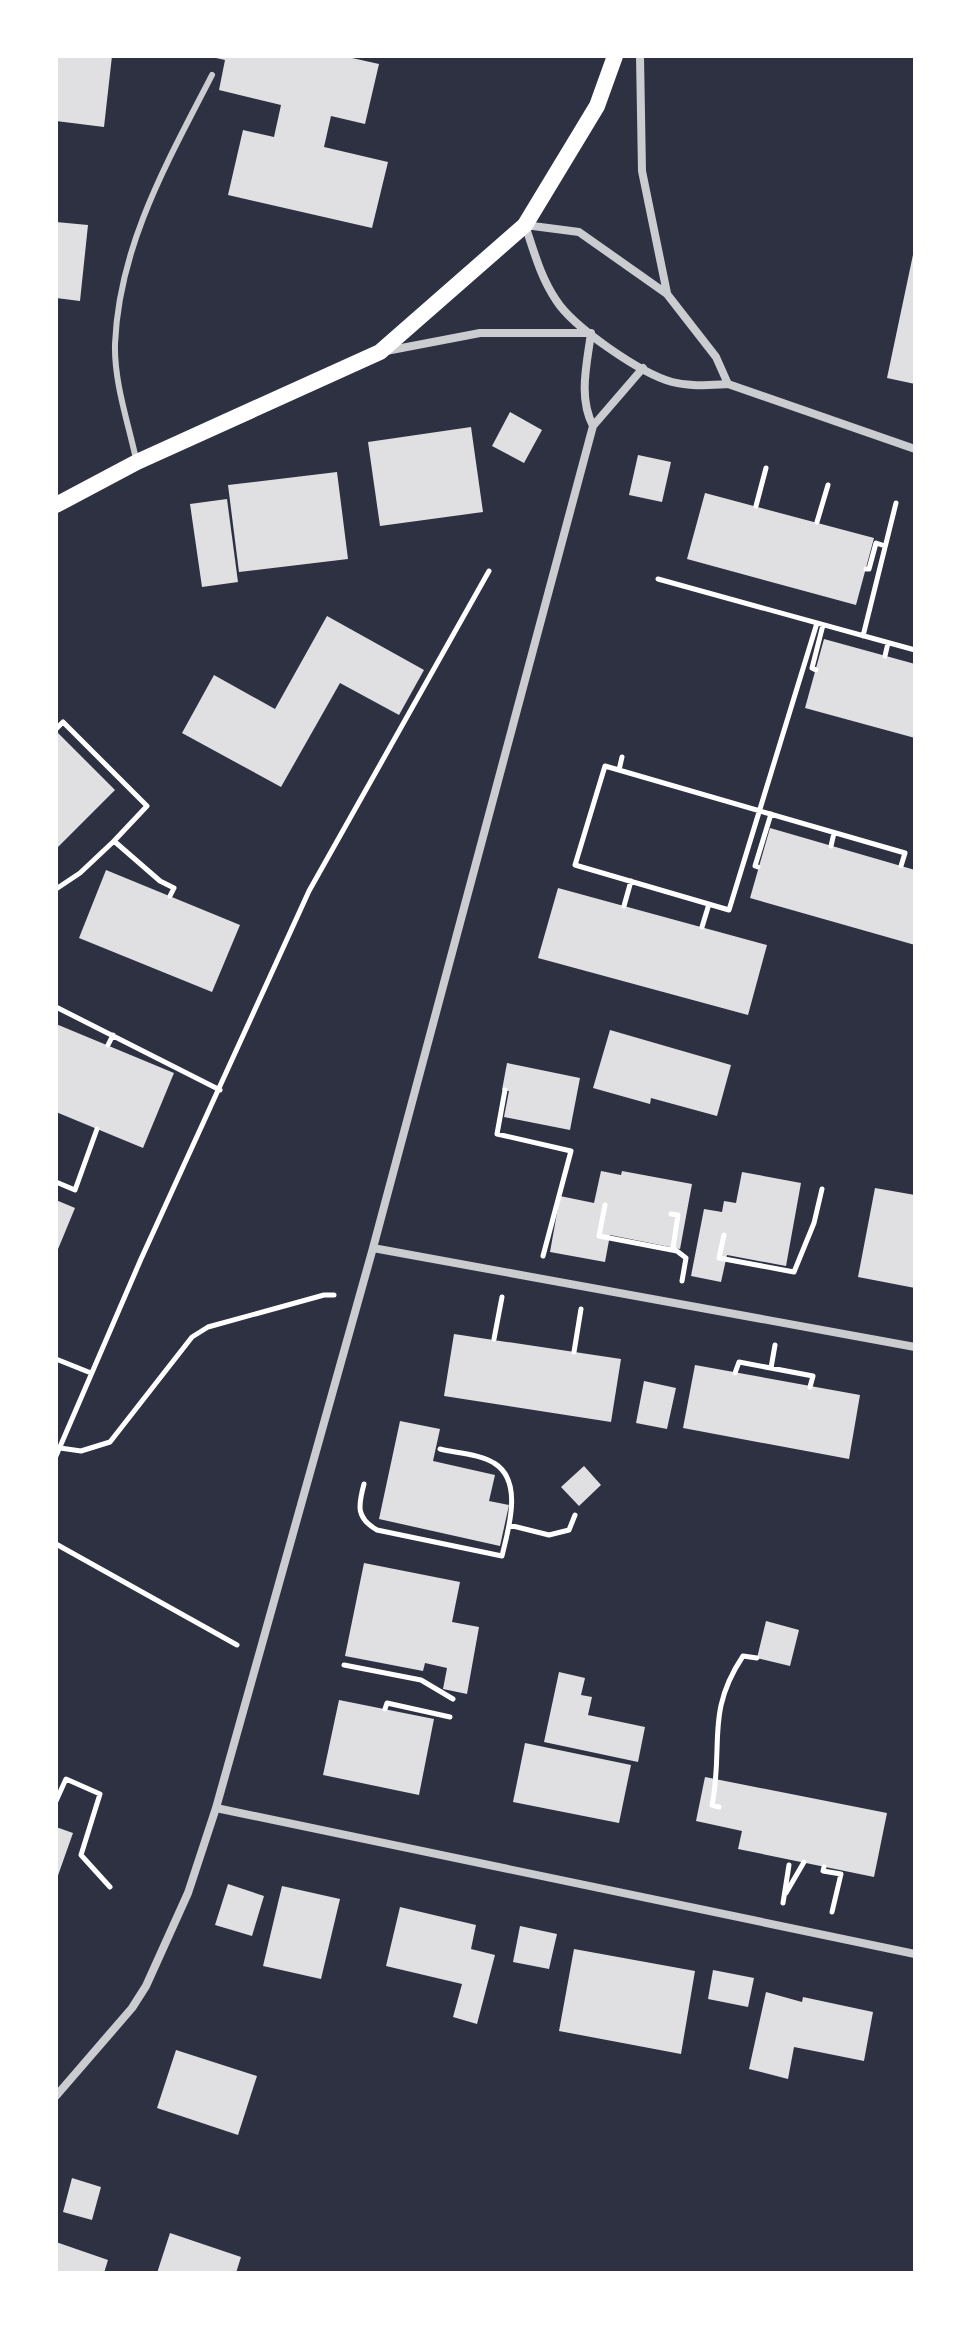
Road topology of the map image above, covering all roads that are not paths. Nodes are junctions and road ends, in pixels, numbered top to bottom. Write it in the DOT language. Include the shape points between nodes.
graph roads {
  1 [pos="615,56"];
  2 [pos="640,56"];
  3 [pos="212,75"];
  4 [pos="525,225"];
  5 [pos="667,294"];
  6 [pos="591,333"];
  7 [pos="380,352"];
  8 [pos="643,368"];
  9 [pos="728,384"];
  10 [pos="593,426"];
  11 [pos="915,449"];
  12 [pos="137,462"];
  13 [pos="56,505"];
  14 [pos="373,1248"];
  15 [pos="915,1347"];
  16 [pos="216,1808"];
  17 [pos="915,1954"];
  18 [pos="56,2096"];
  1 -- 4 [label="main road" via="597,106"];
  2 -- 5 [label="street" via="642,171"];
  3 -- 12 [label="lane" via="148,200 127,270 115,343"];
  4 -- 5 [label="street" via="579,232"];
  4 -- 6 [label="street" via="542,277 558,304"];
  4 -- 7 [label="main road"];
  5 -- 9 [label="street" via="716,357"];
  6 -- 7 [label="street" via="480,333"];
  6 -- 8 [label="street"];
  6 -- 10 [label="street" via="585,382 586,413"];
  7 -- 12 [label="main road"];
  8 -- 9 [label="street" via="673,382"];
  8 -- 10 [label="street"];
  9 -- 11 [label="street"];
  10 -- 14 [label="street"];
  12 -- 13 [label="main road"];
  14 -- 15 [label="street"];
  14 -- 16 [label="street"];
  16 -- 17 [label="street"];
  16 -- 18 [label="street" via="188,1893 146,1986"];
}
